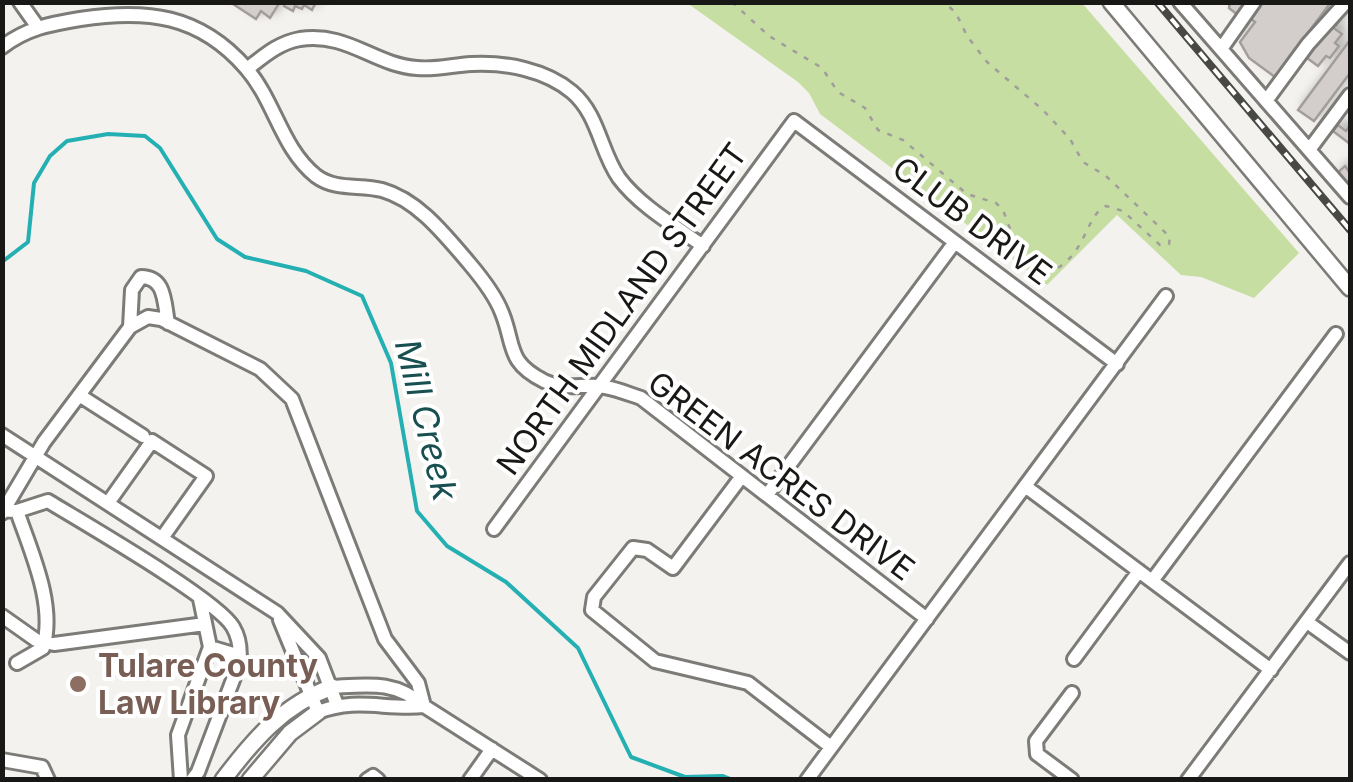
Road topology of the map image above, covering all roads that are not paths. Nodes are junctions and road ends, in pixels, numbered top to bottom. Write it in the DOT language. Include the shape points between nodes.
graph roads {
  1 [pos="20,2"];
  2 [pos="1111,2"];
  3 [pos="1180,2"];
  4 [pos="1254,2"];
  5 [pos="1346,2"];
  6 [pos="37,26"];
  7 [pos="2,47"];
  8 [pos="1221,48"];
  9 [pos="247,69"];
  10 [pos="1350,95"];
  11 [pos="1266,101"];
  12 [pos="794,122"];
  13 [pos="1309,150"];
  14 [pos="1350,197"];
  15 [pos="955,242"];
  16 [pos="702,246"];
  17 [pos="1350,284"];
  18 [pos="1166,296"];
  19 [pos="168,323"];
  20 [pos="130,327"];
  21 [pos="1336,334"];
  22 [pos="1117,364"];
  23 [pos="602,386"];
  24 [pos="79,395"];
  25 [pos="2,435"];
  26 [pos="143,436"];
  27 [pos="37,457"];
  28 [pos="742,476"];
  29 [pos="1025,486"];
  30 [pos="767,495"];
  31 [pos="108,503"];
  32 [pos="8,511"];
  33 [pos="494,529"];
  34 [pos="162,538"];
  35 [pos="1350,564"];
  36 [pos="1139,571"];
  37 [pos="1152,581"];
  38 [pos="200,599"];
  39 [pos="278,613"];
  40 [pos="2,616"];
  41 [pos="927,619"];
  42 [pos="1307,622"];
  43 [pos="205,624"];
  44 [pos="45,642"];
  45 [pos="210,647"];
  46 [pos="1350,653"];
  47 [pos="240,656"];
  48 [pos="1074,660"];
  49 [pos="17,663"];
  50 [pos="1271,670"];
  51 [pos="332,687"];
  52 [pos="1072,693"];
  53 [pos="310,695"];
  54 [pos="338,705"];
  55 [pos="424,706"];
  56 [pos="318,712"];
  57 [pos="831,747"];
  58 [pos="492,749"];
  59 [pos="2,760"];
  60 [pos="48,780"];
  61 [pos="180,780"];
  62 [pos="192,780"];
  63 [pos="224,780"];
  64 [pos="250,780"];
  65 [pos="367,780"];
  66 [pos="378,780"];
  67 [pos="470,780"];
  68 [pos="540,780"];
  69 [pos="808,780"];
  70 [pos="1072,780"];
  71 [pos="1188,780"];
  1 -- 6 [label="street"];
  2 -- 17 [label="main road"];
  3 -- 8 [label="street"];
  4 -- 8 [label="street"];
  5 -- 11 [label="street"];
  6 -- 7 [label="street, GREEN ACRES DRIVE"];
  6 -- 9 [label="street, GREEN ACRES DRIVE" via="129,12 174,18"];
  8 -- 11 [label="street"];
  9 -- 16 [label="street" via="276,46 325,38 416,68 475,64 547,76 585,106 620,179"];
  9 -- 23 [label="street, GREEN ACRES DRIVE" via="290,146 320,179 380,190 426,216 471,265 502,313 518,360 546,382"];
  10 -- 13 [label="street"];
  11 -- 13 [label="street"];
  12 -- 15 [label="street, CLUB DRIVE"];
  12 -- 16 [label="street, NORTH MIDLAND STREET"];
  13 -- 14 [label="street"];
  15 -- 22 [label="street, CLUB DRIVE"];
  15 -- 30 [label="street"];
  16 -- 23 [label="street, NORTH MIDLAND STREET"];
  18 -- 22 [label="street"];
  19 -- 20 [label="street" via="148,317"];
  19 -- 20 [label="street" via="161,284 142,277 132,290"];
  19 -- 55 [label="street" via="260,370 292,399 386,640 418,682"];
  20 -- 24 [label="street"];
  21 -- 37 [label="street"];
  22 -- 29 [label="street"];
  23 -- 28 [label="street, GREEN ACRES DRIVE" via="641,398"];
  23 -- 33 [label="street, NORTH MIDLAND STREET"];
  24 -- 26 [label="street"];
  24 -- 27 [label="street"];
  25 -- 27 [label="street"];
  27 -- 31 [label="street"];
  27 -- 32 [label="street"];
  28 -- 30 [label="street, GREEN ACRES DRIVE"];
  28 -- 57 [label="street" via="673,568 640,547 628,551 594,597 592,610 655,661 748,682"];
  29 -- 36 [label="street"];
  29 -- 41 [label="street"];
  30 -- 41 [label="street, GREEN ACRES DRIVE"];
  31 -- 34 [label="street"];
  31 -- 34 [label="street" via="152,441 206,476"];
  32 -- 38 [label="street" via="48,501"];
  32 -- 44 [label="street" via="46,612"];
  34 -- 39 [label="street"];
  35 -- 42 [label="street"];
  36 -- 37 [label="street"];
  36 -- 48 [label="street"];
  37 -- 50 [label="street"];
  38 -- 43 [label="street"];
  38 -- 47 [label="street" via="232,625"];
  39 -- 51 [label="street" via="318,658"];
  39 -- 53 [label="street"];
  40 -- 44 [label="street"];
  41 -- 57 [label="street"];
  42 -- 46 [label="street"];
  42 -- 50 [label="street"];
  43 -- 44 [label="street"];
  43 -- 45 [label="street"];
  44 -- 49 [label="street" via="39,653"];
  45 -- 47 [label="street"];
  45 -- 61 [label="street" via="178,735"];
  47 -- 62 [label="street"];
  50 -- 71 [label="street"];
  51 -- 53 [label="main road"];
  51 -- 54 [label="street"];
  51 -- 55 [label="street" via="386,686"];
  52 -- 70 [label="street" via="1036,741 1037,754"];
  53 -- 56 [label="street"];
  53 -- 63 [label="main road" via="273,720"];
  54 -- 55 [label="street"];
  54 -- 56 [label="street"];
  55 -- 58 [label="street"];
  56 -- 64 [label="main road"];
  57 -- 69 [label="street"];
  58 -- 67 [label="street"];
  58 -- 68 [label="street"];
  59 -- 60 [label="street" via="42,767"];
  65 -- 66 [label="street"];
}
